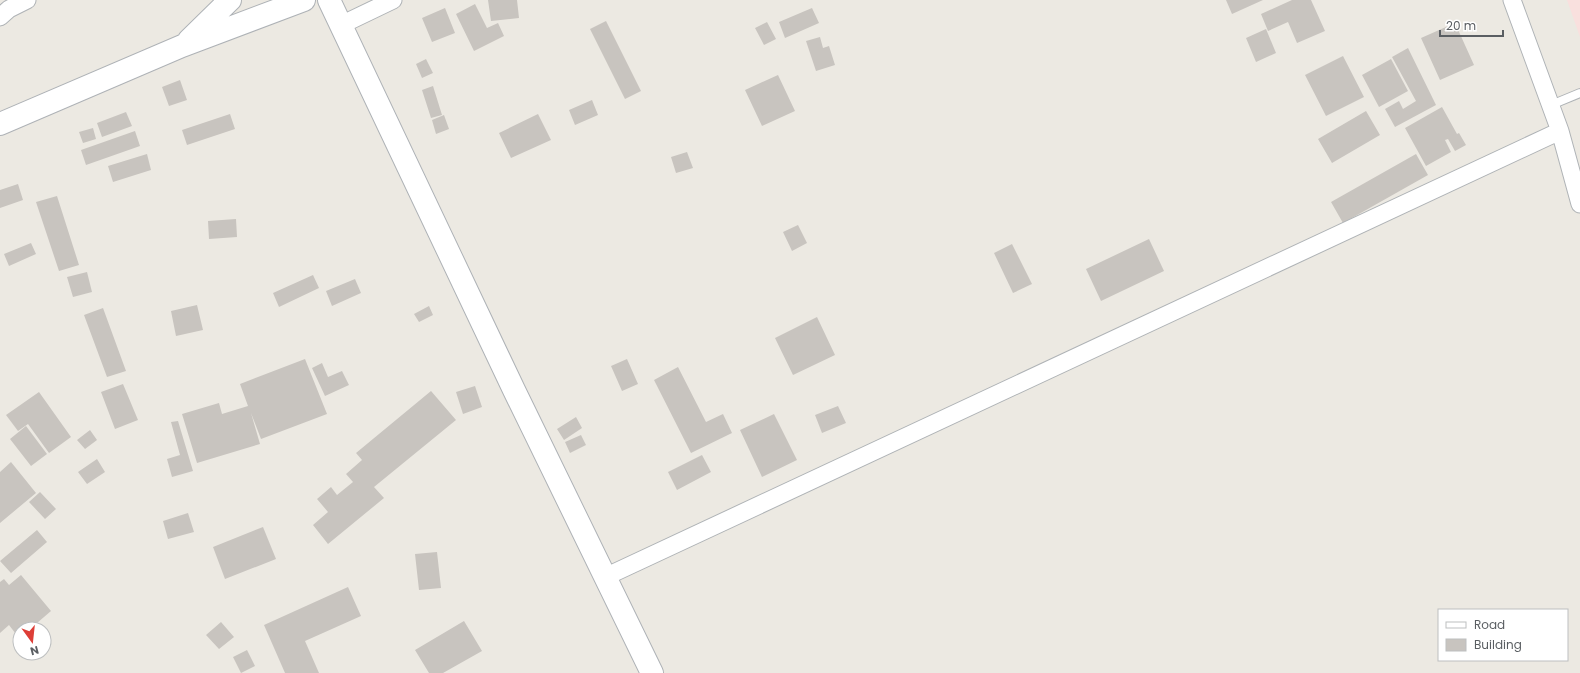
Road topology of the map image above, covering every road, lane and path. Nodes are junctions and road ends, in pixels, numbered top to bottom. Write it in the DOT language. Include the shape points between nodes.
graph roads {
  1 [pos="27,0"];
  2 [pos="230,0"];
  3 [pos="304,0"];
  4 [pos="329,0"];
  5 [pos="393,0"];
  6 [pos="1512,0"];
  7 [pos="0,17"];
  8 [pos="341,25"];
  9 [pos="182,46"];
  10 [pos="1580,93"];
  11 [pos="1551,105"];
  12 [pos="0,124"];
  13 [pos="1560,131"];
  14 [pos="1580,204"];
  15 [pos="605,577"];
  16 [pos="652,673"];
  1 -- 7 [label="street"];
  2 -- 9 [label="street"];
  3 -- 9 [label="street"];
  4 -- 8 [label="street"];
  5 -- 8 [label="street"];
  6 -- 11 [label="street"];
  8 -- 15 [label="street"];
  9 -- 12 [label="street"];
  10 -- 11 [label="lane"];
  11 -- 13 [label="street"];
  13 -- 14 [label="street"];
  13 -- 15 [label="street"];
  15 -- 16 [label="street"];
}
